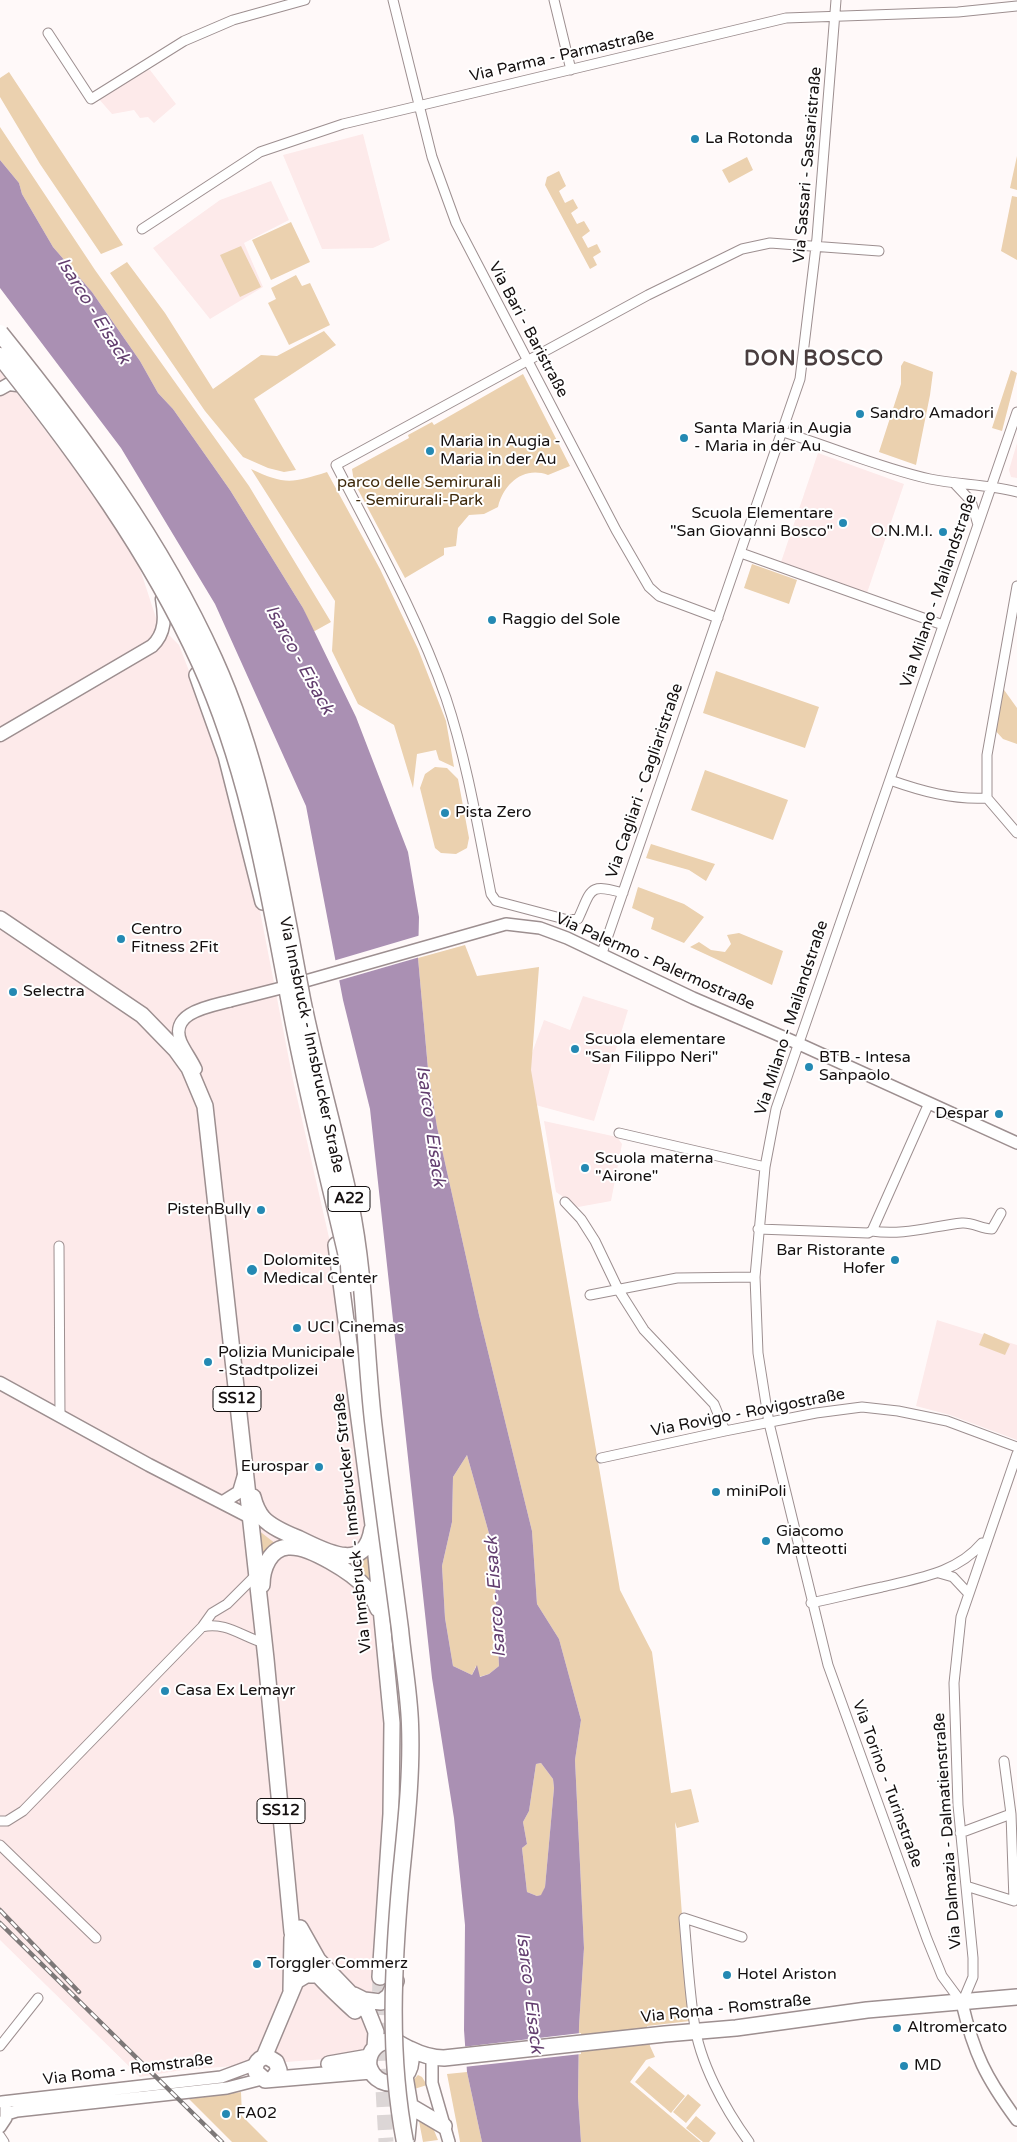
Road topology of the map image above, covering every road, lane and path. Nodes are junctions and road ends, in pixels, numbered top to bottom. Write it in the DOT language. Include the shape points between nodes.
graph roads {
  1 [pos="305,0"];
  2 [pos="393,0"];
  3 [pos="554,0"];
  4 [pos="836,0"];
  5 [pos="1017,6"];
  6 [pos="836,14"];
  7 [pos="48,33"];
  8 [pos="572,70"];
  9 [pos="419,105"];
  10 [pos="142,229"];
  11 [pos="816,245"];
  12 [pos="879,251"];
  13 [pos="0,333"];
  14 [pos="0,356"];
  15 [pos="528,360"];
  16 [pos="0,362"];
  17 [pos="17,385"];
  18 [pos="0,390"];
  19 [pos="1017,412"];
  20 [pos="783,432"];
  21 [pos="954,483"];
  22 [pos="992,485"];
  23 [pos="1017,492"];
  24 [pos="979,526"];
  25 [pos="741,553"];
  26 [pos="1017,586"];
  27 [pos="162,598"];
  28 [pos="718,618"];
  29 [pos="943,625"];
  30 [pos="0,735"];
  31 [pos="890,780"];
  32 [pos="987,798"];
  33 [pos="1017,833"];
  34 [pos="623,893"];
  35 [pos="263,903"];
  36 [pos="0,920"];
  37 [pos="602,953"];
  38 [pos="294,982"];
  39 [pos="797,1043"];
  40 [pos="303,1094"];
  41 [pos="929,1103"];
  42 [pos="205,1106"];
  43 [pos="618,1133"];
  44 [pos="1017,1143"];
  45 [pos="765,1167"];
  46 [pos="565,1202"];
  47 [pos="1001,1213"];
  48 [pos="758,1228"];
  49 [pos="872,1231"];
  50 [pos="59,1246"];
  51 [pos="755,1277"];
  52 [pos="618,1289"];
  53 [pos="590,1295"];
  54 [pos="0,1383"];
  55 [pos="60,1417"];
  56 [pos="768,1422"];
  57 [pos="725,1431"];
  58 [pos="1017,1447"];
  59 [pos="1017,1454"];
  60 [pos="601,1458"];
  61 [pos="245,1472"];
  62 [pos="223,1502"];
  63 [pos="250,1517"];
  64 [pos="372,1525"];
  65 [pos="986,1538"];
  66 [pos="802,1567"];
  67 [pos="939,1573"];
  68 [pos="256,1575"];
  69 [pos="968,1593"];
  70 [pos="811,1603"];
  71 [pos="260,1609"];
  72 [pos="381,1614"];
  73 [pos="202,1627"];
  74 [pos="264,1643"];
  75 [pos="1004,1761"];
  76 [pos="1011,1814"];
  77 [pos="0,1821"];
  78 [pos="960,1834"];
  79 [pos="0,1845"];
  80 [pos="388,1862"];
  81 [pos="966,1886"];
  82 [pos="290,1901"];
  83 [pos="292,1932"];
  84 [pos="742,1937"];
  85 [pos="96,1938"];
  86 [pos="316,1976"];
  87 [pos="380,1977"];
  88 [pos="396,1981"];
  89 [pos="290,1992"];
  90 [pos="351,1993"];
  91 [pos="38,1998"];
  92 [pos="1017,1998"];
  93 [pos="962,2003"];
  94 [pos="355,2011"];
  95 [pos="696,2031"];
  96 [pos="402,2045"];
  97 [pos="0,2046"];
  98 [pos="372,2058"];
  99 [pos="438,2059"];
  100 [pos="260,2060"];
  101 [pos="407,2074"];
  102 [pos="271,2075"];
  103 [pos="1,2101"];
  104 [pos="410,2106"];
  105 [pos="7,2114"];
  106 [pos="1017,2120"];
  107 [pos="444,2126"];
  108 [pos="0,2127"];
  109 [pos="0,2136"];
  110 [pos="4,2142"];
  111 [pos="395,2142"];
  112 [pos="406,2142"];
  113 [pos="449,2142"];
  114 [pos="749,2142"];
  1 -- 7 [label="street" via="233,20 184,41 91,99"];
  2 -- 9 [label="street, Via Bari - Baristraße"];
  3 -- 8 [label="street"];
  4 -- 6 [label="street, Via Sassari - Sassaristraße"];
  5 -- 6 [label="street, Via Parma - Parmastraße" via="947,12"];
  6 -- 8 [label="street, Via Parma - Parmastraße" via="786,18"];
  6 -- 11 [label="street, Via Sassari - Sassaristraße"];
  8 -- 9 [label="street, Via Parma - Parmastraße"];
  9 -- 10 [label="street, Via Parma - Parmastraße" via="343,124 260,152"];
  9 -- 15 [label="street, Via Bari - Baristraße" via="444,195 481,274"];
  11 -- 12 [label="street"];
  11 -- 15 [label="street" via="770,243 742,249"];
  11 -- 20 [label="street, Via Sassari - Sassaristraße" via="800,379"];
  13 -- 112 [label="highway, A22, bridge" via="98,460 147,532 188,604 237,714 270,829 309,1028 351,1206 360,1263 373,1420 410,1719 409,1798 393,1998 398,2106"];
  14 -- 111 [label="highway, A22, bridge" via="87,469 135,540 175,612 222,719 257,833 301,1060 348,1265 400,1721 398,1804 383,2006 385,2064"];
  15 -- 28 [label="street, Via Bari - Baristraße" via="648,587 659,596"];
  15 -- 34 [label="street" via="336,465 416,622 445,696 463,754 491,894 496,901 568,920 578,919 595,889 602,886"];
  16 -- 17 [label="main road, Via Innsbruck - Innsbrucker Straße"];
  17 -- 18 [label="main road" via="9,384"];
  17 -- 27 [label="main road, Via Innsbruck - Innsbrucker Straße" via="95,486"];
  19 -- 22 [label="street, Via Milano - Mailandstraße"];
  20 -- 21 [label="street" via="908,473"];
  20 -- 25 [label="street, Via Cagliari - Cagliaristraße"];
  21 -- 22 [label="street"];
  21 -- 24 [label="street" via="971,501"];
  22 -- 23 [label="street"];
  22 -- 24 [label="street, Via Milano - Mailandstraße"];
  24 -- 29 [label="street, Via Milano - Mailandstraße"];
  25 -- 28 [label="street, Via Cagliari - Cagliaristraße"];
  25 -- 29 [label="street"];
  26 -- 32 [label="street" via="987,755"];
  27 -- 30 [label="main road" via="164,624 159,639 152,646"];
  27 -- 35 [label="main road, Via Innsbruck - Innsbrucker Straße" via="198,676 226,756"];
  28 -- 34 [label="street, Via Cagliari - Cagliaristraße"];
  29 -- 31 [label="street, Via Milano - Mailandstraße"];
  31 -- 32 [label="street" via="928,793"];
  31 -- 39 [label="street, Via Milano - Mailandstraße"];
  32 -- 33 [label="street"];
  34 -- 37 [label="street, Via Cagliari - Cagliaristraße"];
  35 -- 38 [label="main road" via="283,929"];
  35 -- 40 [label="main road, Via Innsbruck - Innsbrucker Straße"];
  36 -- 42 [label="main road" via="142,1015 190,1068"];
  37 -- 38 [label="street, Via Palermo - Palermostraße" via="540,928 506,924"];
  37 -- 39 [label="street, Via Palermo - Palermostraße" via="693,998"];
  38 -- 40 [label="main road" via="308,1072"];
  38 -- 42 [label="street, Via Palermo - Palermostraße, bridge" via="196,1010 184,1020 179,1034 206,1091"];
  39 -- 41 [label="street, Via Palermo - Palermostraße"];
  39 -- 45 [label="street, Via Milano - Mailandstraße" via="776,1108"];
  40 -- 64 [label="main road, Via Innsbruck - Innsbrucker Straße" via="340,1260"];
  41 -- 44 [label="street, Via Palermo - Palermostraße"];
  41 -- 49 [label="street"];
  42 -- 61 [label="main road, SS12"];
  43 -- 45 [label="street"];
  45 -- 48 [label="street, Via Milano - Mailandstraße"];
  46 -- 52 [label="street" via="581,1219"];
  47 -- 49 [label="street" via="992,1229 964,1222 939,1228"];
  48 -- 49 [label="street"];
  48 -- 51 [label="street, Via Milano - Mailandstraße"];
  50 -- 55 [label="street"];
  51 -- 52 [label="street" via="677,1278"];
  51 -- 56 [label="street, Via Milano - Mailandstraße" via="758,1353"];
  52 -- 53 [label="street"];
  52 -- 57 [label="street" via="644,1330 714,1404"];
  54 -- 55 [label="main road"];
  55 -- 62 [label="main road"];
  56 -- 57 [label="street, Via Rovigo - Rovigostraße"];
  56 -- 58 [label="street, Via Rovigo - Rovigostraße" via="871,1408 947,1421"];
  56 -- 66 [label="street, Via Milano - Mailandstraße"];
  57 -- 60 [label="street, Via Rovigo - Rovigostraße"];
  59 -- 65 [label="street, Via Dalmazia - Dalmatienstraße"];
  61 -- 62 [label="main road" via="239,1492"];
  61 -- 63 [label="main road, SS12"];
  61 -- 64 [label="main road" via="255,1504 264,1519 331,1554 346,1557 366,1546"];
  62 -- 63 [label="main road"];
  63 -- 68 [label="main road, SS12"];
  64 -- 72 [label="main road, Via Innsbruck - Innsbrucker Straße"];
  65 -- 67 [label="street" via="974,1553"];
  65 -- 69 [label="street, Via Dalmazia - Dalmatienstraße"];
  66 -- 70 [label="street, Via Torino - Turinstraße"];
  67 -- 69 [label="street" via="953,1577"];
  67 -- 70 [label="street"];
  68 -- 71 [label="main road, SS12"];
  68 -- 73 [label="street" via="227,1604 212,1613"];
  69 -- 78 [label="street, Via Dalmazia - Dalmatienstraße" via="961,1617 954,1683"];
  70 -- 93 [label="street, Via Torino - Turinstraße" via="828,1666 927,1938 942,1976"];
  71 -- 72 [label="main road" via="264,1568 277,1551 287,1547 301,1549 346,1570 366,1588"];
  71 -- 74 [label="main road, SS12"];
  72 -- 80 [label="main road, Via Innsbruck - Innsbrucker Straße" via="392,1724"];
  73 -- 74 [label="street" via="212,1624 227,1627"];
  73 -- 77 [label="street" via="23,1811 7,1821"];
  74 -- 82 [label="main road, SS12"];
  75 -- 76 [label="street"];
  76 -- 78 [label="street"];
  76 -- 81 [label="street" via="1014,1901"];
  78 -- 81 [label="street, Via Dalmazia - Dalmatienstraße"];
  79 -- 85 [label="street"];
  80 -- 87 [label="main road, Via Innsbruck - Innsbrucker Straße"];
  80 -- 88 [label="main road" via="398,1905"];
  81 -- 93 [label="street, Via Dalmazia - Dalmatienstraße" via="973,1977"];
  82 -- 83 [label="main road, SS12"];
  82 -- 90 [label="main road" via="304,1937 318,1960"];
  83 -- 86 [label="main road, SS12" via="300,1952"];
  83 -- 89 [label="main road"];
  84 -- 95 [label="street" via="684,1918"];
  86 -- 89 [label="main road" via="306,1975 296,1980"];
  86 -- 94 [label="main road, SS12"];
  88 -- 90 [label="main road" via="389,1996 381,2002 364,2000"];
  88 -- 96 [label="main road"];
  89 -- 100 [label="main road" via="286,2009"];
  90 -- 98 [label="main road" via="373,2020 376,2032"];
  91 -- 97 [label="street"];
  92 -- 93 [label="main road, Via Roma - Romstraße"];
  93 -- 95 [label="main road, Via Roma - Romstraße" via="867,2010"];
  93 -- 106 [label="street" via="970,2037 985,2074"];
  95 -- 99 [label="main road, Via Roma - Romstraße"];
  95 -- 114 [label="street" via="702,2055 730,2117"];
  96 -- 98 [label="main road, Via Roma - Romstraße" via="389,2041"];
  96 -- 99 [label="main road, Via Roma - Romstraße"];
  96 -- 101 [label="main road" via="410,2057"];
  98 -- 101 [label="main road, Via Roma - Romstraße" via="376,2078 386,2083 396,2082"];
  98 -- 102 [label="main road, Via Roma - Romstraße"];
  99 -- 101 [label="main road, Via Roma - Romstraße"];
  99 -- 107 [label="street" via="432,2083"];
  100 -- 102 [label="main road" via="256,2072"];
  100 -- 102 [label="main road" via="274,2060"];
  100 -- 103 [label="street, Via Roma - Romstraße" via="221,2077"];
  101 -- 104 [label="main road"];
  102 -- 105 [label="street, Via Roma - Romstraße" via="227,2088"];
  103 -- 105 [label="street"];
  104 -- 107 [label="main road"];
  104 -- 112 [label="main road"];
  105 -- 108 [label="street"];
  107 -- 113 [label="street"];
  109 -- 110 [label="street"];
}
